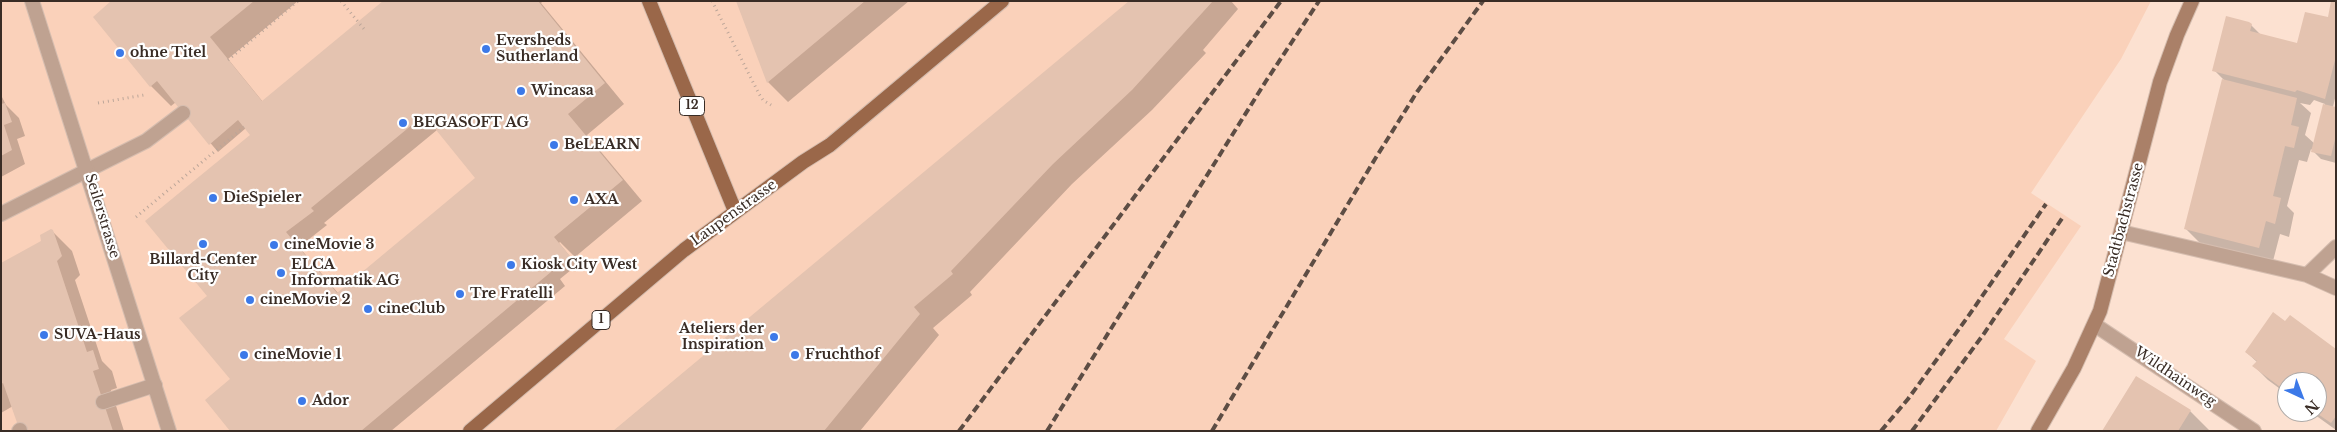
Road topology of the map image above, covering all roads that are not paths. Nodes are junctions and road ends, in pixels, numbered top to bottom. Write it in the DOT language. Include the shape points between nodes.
graph roads {
  1 [pos="32,1"];
  2 [pos="649,1"];
  3 [pos="1002,1"];
  4 [pos="2192,1"];
  5 [pos="183,113"];
  6 [pos="88,170"];
  7 [pos="735,211"];
  8 [pos="1,214"];
  9 [pos="2121,232"];
  10 [pos="2336,247"];
  11 [pos="2322,259"];
  12 [pos="2336,264"];
  13 [pos="2307,274"];
  14 [pos="2336,288"];
  15 [pos="2095,324"];
  16 [pos="155,385"];
  17 [pos="103,402"];
  18 [pos="170,431"];
  19 [pos="470,431"];
  20 [pos="2038,431"];
  21 [pos="2254,431"];
  1 -- 6 [label="street, Seilerstrasse"];
  2 -- 7 [label="main road, 12"];
  3 -- 7 [label="main road, Laupenstrasse / 1" via="830,145"];
  4 -- 9 [label="main road, Stadtbachstrasse" via="2160,82"];
  5 -- 6 [label="street" via="146,141"];
  6 -- 8 [label="street"];
  6 -- 16 [label="street, Seilerstrasse"];
  7 -- 19 [label="main road, Laupenstrasse / 1" via="684,250"];
  9 -- 13 [label="street"];
  9 -- 15 [label="main road, Stadtbachstrasse"];
  10 -- 11 [label="street"];
  11 -- 12 [label="street"];
  11 -- 13 [label="street"];
  13 -- 14 [label="street"];
  15 -- 20 [label="main road, Stadtbachstrasse"];
  15 -- 21 [label="street, Wildhainweg"];
  16 -- 17 [label="street"];
  16 -- 18 [label="street, Seilerstrasse"];
}
